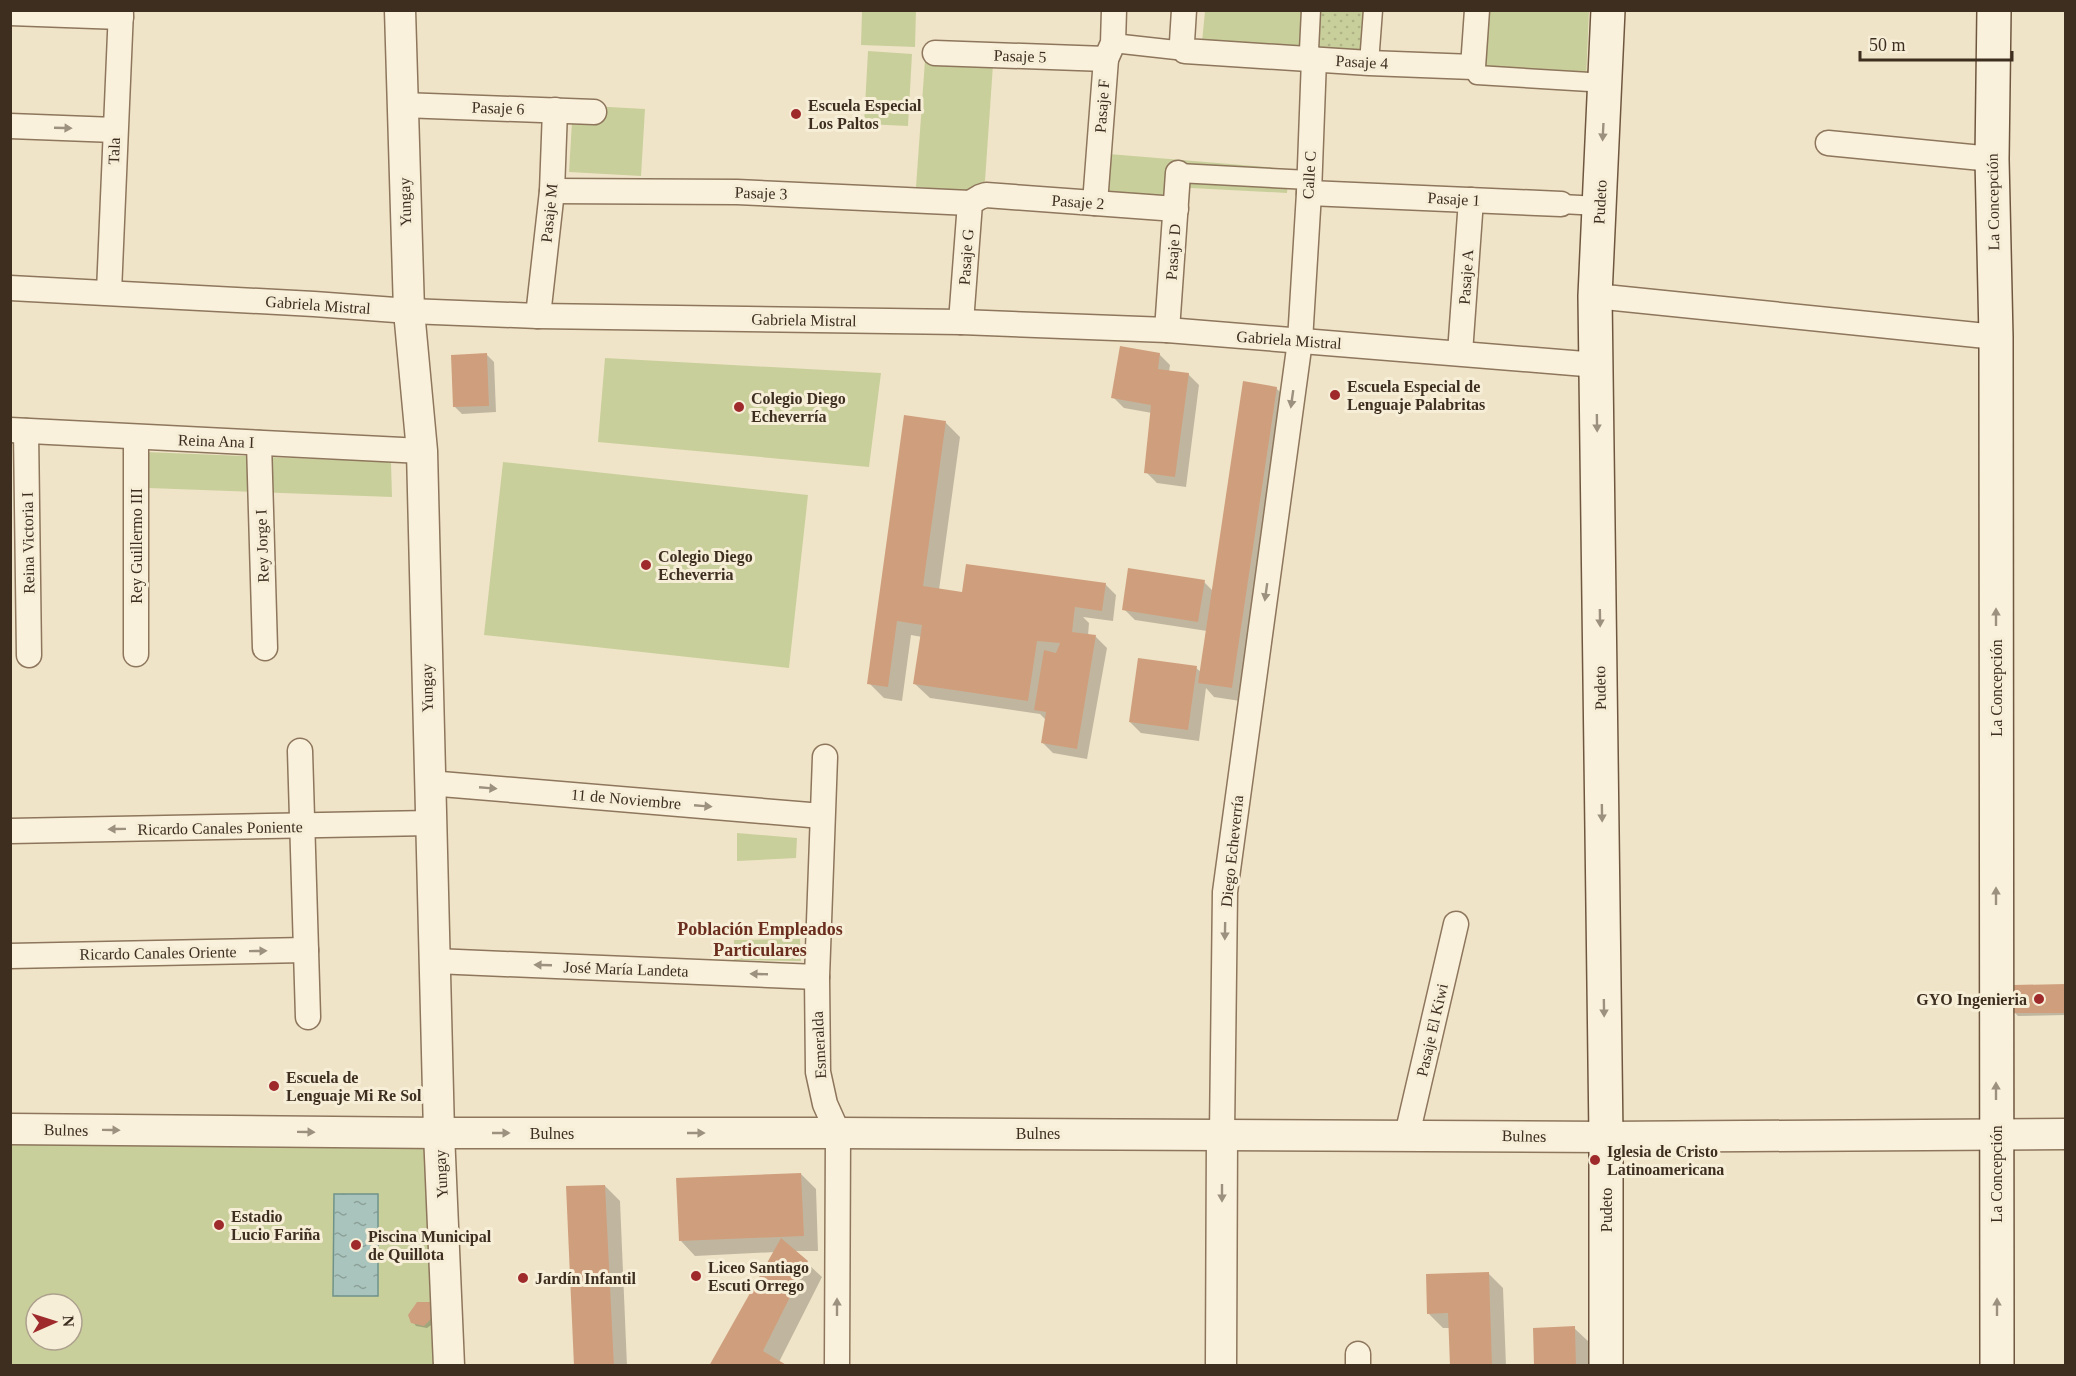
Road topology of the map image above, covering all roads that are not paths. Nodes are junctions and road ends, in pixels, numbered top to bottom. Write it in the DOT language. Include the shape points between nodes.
graph roads {
  1 [pos="400,10"];
  2 [pos="1114,10"];
  3 [pos="1184,10"];
  4 [pos="1311,10"];
  5 [pos="1373,10"];
  6 [pos="1477,10"];
  7 [pos="1608,10"];
  8 [pos="1994,10"];
  9 [pos="10,13"];
  10 [pos="121,14"];
  11 [pos="1109,51"];
  12 [pos="1185,51"];
  13 [pos="935,53"];
  14 [pos="1314,59"];
  15 [pos="1369,63"];
  16 [pos="1473,67"];
  17 [pos="1606,83"];
  18 [pos="402,105"];
  19 [pos="555,110"];
  20 [pos="594,112"];
  21 [pos="10,126"];
  22 [pos="115,130"];
  23 [pos="1828,143"];
  24 [pos="1992,159"];
  25 [pos="1178,173"];
  26 [pos="1309,187"];
  27 [pos="552,191"];
  28 [pos="975,200"];
  29 [pos="1472,200"];
  30 [pos="1095,203"];
  31 [pos="1560,204"];
  32 [pos="1599,206"];
  33 [pos="1176,209"];
  34 [pos="10,288"];
  35 [pos="109,292"];
  36 [pos="1595,296"];
  37 [pos="409,311"];
  38 [pos="538,316"];
  39 [pos="961,322"];
  40 [pos="1167,330"];
  41 [pos="1996,337"];
  42 [pos="1300,341"];
  43 [pos="1460,353"];
  44 [pos="1597,365"];
  45 [pos="18,431"];
  46 [pos="136,438"];
  47 [pos="259,443"];
  48 [pos="422,451"];
  49 [pos="265,648"];
  50 [pos="136,654"];
  51 [pos="29,655"];
  52 [pos="300,751"];
  53 [pos="825,757"];
  54 [pos="429,783"];
  55 [pos="822,816"];
  56 [pos="430,823"];
  57 [pos="302,826"];
  58 [pos="10,831"];
  59 [pos="1456,924"];
  60 [pos="306,950"];
  61 [pos="10,956"];
  62 [pos="435,961"];
  63 [pos="817,977"];
  64 [pos="308,1017"];
  65 [pos="10,1129"];
  66 [pos="838,1132"];
  67 [pos="439,1133"];
  68 [pos="1996,1133"];
  69 [pos="1222,1134"];
  70 [pos="2066,1134"];
  71 [pos="1407,1135"];
  72 [pos="1606,1137"];
  73 [pos="449,1365"];
  74 [pos="837,1365"];
  75 [pos="1221,1365"];
  76 [pos="1606,1365"];
  77 [pos="1997,1365"];
  1 -- 18 [label="street, Yungay"];
  2 -- 11 [label="street, Pasaje F"];
  3 -- 12 [label="street"];
  4 -- 14 [label="street, Calle C" via="1309,50"];
  5 -- 15 [label="street"];
  6 -- 16 [label="street"];
  7 -- 17 [label="main road, Pudeto"];
  8 -- 24 [label="main road, La Concepción"];
  9 -- 10 [label="street"];
  10 -- 22 [label="street, Tala"];
  11 -- 12 [label="street, Pasaje 4"];
  11 -- 13 [label="street, Pasaje 5"];
  11 -- 30 [label="street, Pasaje F"];
  12 -- 14 [label="street, Pasaje 4"];
  14 -- 15 [label="street, Pasaje 4"];
  14 -- 26 [label="street, Calle C"];
  15 -- 16 [label="street, Pasaje 4"];
  16 -- 17 [label="street, Pasaje 4" via="1477,75"];
  17 -- 32 [label="main road, Pudeto, one-way"];
  18 -- 19 [label="street, Pasaje 6"];
  18 -- 37 [label="street, Yungay"];
  19 -- 20 [label="street, Pasaje 6"];
  19 -- 27 [label="street, Pasaje M"];
  21 -- 22 [label="street, one-way"];
  22 -- 35 [label="street, Tala"];
  23 -- 24 [label="street"];
  24 -- 41 [label="main road, La Concepción"];
  25 -- 26 [label="street, Pasaje 1"];
  25 -- 33 [label="street, Pasaje D"];
  26 -- 29 [label="street, Pasaje 1"];
  26 -- 42 [label="street, Calle C"];
  27 -- 28 [label="street, Pasaje 3"];
  27 -- 38 [label="street, Pasaje M"];
  28 -- 30 [label="street, Pasaje 2" via="986,195"];
  28 -- 39 [label="street, Pasaje G"];
  29 -- 31 [label="street, Pasaje 1"];
  29 -- 43 [label="street, Pasaje A"];
  30 -- 33 [label="street, Pasaje 2"];
  31 -- 32 [label="street, Pasaje 1"];
  32 -- 36 [label="main road, Pudeto"];
  33 -- 40 [label="street, Pasaje D"];
  34 -- 35 [label="street, Gabriela Mistral"];
  35 -- 37 [label="street, Gabriela Mistral"];
  36 -- 41 [label="street"];
  36 -- 44 [label="main road, Pudeto"];
  37 -- 38 [label="street, Gabriela Mistral"];
  37 -- 48 [label="street, Yungay"];
  38 -- 39 [label="street, Gabriela Mistral"];
  39 -- 40 [label="street, Gabriela Mistral"];
  40 -- 42 [label="street, Gabriela Mistral"];
  68 -- 41 [label="main road, La Concepción, one-way"];
  42 -- 43 [label="street, Gabriela Mistral"];
  42 -- 69 [label="street, Diego Echeverría, one-way" via="1225,892"];
  43 -- 44 [label="street, Gabriela Mistral"];
  44 -- 72 [label="main road, Pudeto, one-way"];
  45 -- 46 [label="street, Reina Ana I"];
  45 -- 51 [label="street, Reina Victoria I"];
  46 -- 47 [label="street, Reina Ana I"];
  46 -- 50 [label="street, Rey Guillermo III"];
  47 -- 48 [label="street, Reina Ana I"];
  47 -- 49 [label="street, Rey Jorge I"];
  48 -- 54 [label="street, Yungay"];
  52 -- 57 [label="street"];
  53 -- 55 [label="street, Esmeralda"];
  54 -- 55 [label="street, 11 de Noviembre, one-way"];
  54 -- 56 [label="street, Yungay"];
  55 -- 63 [label="street, Esmeralda"];
  56 -- 57 [label="street, Ricardo Canales Poniente"];
  56 -- 62 [label="street, Yungay"];
  57 -- 58 [label="street, Ricardo Canales Poniente, one-way"];
  57 -- 60 [label="street"];
  59 -- 71 [label="street, Pasaje El Kiwi"];
  61 -- 60 [label="street, Ricardo Canales Oriente, one-way"];
  60 -- 64 [label="street"];
  63 -- 62 [label="street, José María Landeta, one-way"];
  62 -- 67 [label="street, Yungay"];
  63 -- 66 [label="street, Esmeralda" via="819,1072 825,1104"];
  65 -- 67 [label="street, Bulnes, one-way"];
  67 -- 66 [label="street, Bulnes, one-way"];
  66 -- 69 [label="street, Bulnes"];
  74 -- 66 [label="street, Esmeralda, one-way"];
  67 -- 73 [label="street, Yungay"];
  68 -- 70 [label="street, Bulnes"];
  68 -- 72 [label="street, Bulnes"];
  77 -- 68 [label="main road, La Concepción, one-way"];
  69 -- 71 [label="street, Bulnes"];
  69 -- 75 [label="street, Diego Echeverría, one-way"];
  71 -- 72 [label="street, Bulnes"];
  72 -- 76 [label="main road, Pudeto"];
}
